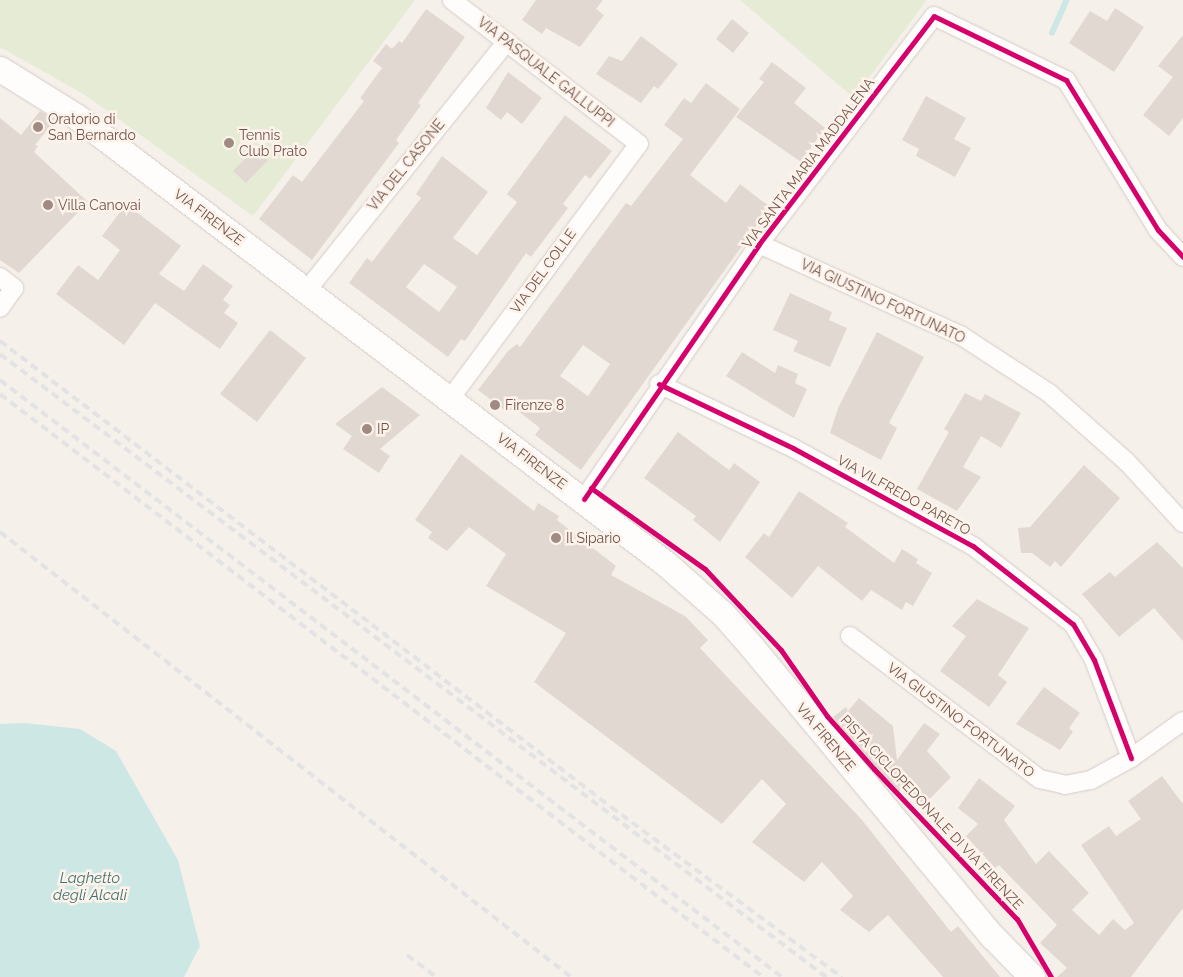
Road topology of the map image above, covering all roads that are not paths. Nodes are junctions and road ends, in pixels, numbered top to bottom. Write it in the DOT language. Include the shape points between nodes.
graph roads {
  1 [pos="452,0"];
  2 [pos="507,41"];
  3 [pos="0,69"];
  4 [pos="639,144"];
  5 [pos="759,244"];
  6 [pos="1183,257"];
  7 [pos="0,277"];
  8 [pos="307,290"];
  9 [pos="0,308"];
  10 [pos="659,384"];
  11 [pos="450,399"];
  12 [pos="584,499"];
  13 [pos="1183,523"];
  14 [pos="850,636"];
  15 [pos="1183,721"];
  16 [pos="1132,758"];
  17 [pos="1032,977"];
  1 -- 2 [label="street, VIA PASQUALE GALLUPPI"];
  2 -- 4 [label="street, VIA PASQUALE GALLUPPI"];
  2 -- 8 [label="street, VIA DEL CASONE"];
  3 -- 8 [label="main road, VIA FIRENZE" via="77,117"];
  4 -- 11 [label="street, VIA DEL COLLE"];
  5 -- 6 [label="street, VIA SANTA MARIA MADDALENA" via="934,16 1066,80 1158,230"];
  5 -- 10 [label="street, VIA SANTA MARIA MADDALENA"];
  5 -- 13 [label="street, VIA GIUSTINO FORTUNATO" via="960,335 1049,393 1127,462"];
  7 -- 9 [label="street" via="14,288"];
  8 -- 11 [label="main road, VIA FIRENZE"];
  10 -- 12 [label="street, VIA SANTA MARIA MADDALENA"];
  10 -- 16 [label="street, VIA VILFREDO PARETO" via="794,448 973,546 1073,624 1094,660"];
  11 -- 12 [label="main road, VIA FIRENZE"];
  12 -- 17 [label="main road, VIA FIRENZE" via="723,614 993,937"];
  14 -- 16 [label="street, VIA GIUSTINO FORTUNATO" via="1040,779 1065,785 1090,780"];
  15 -- 16 [label="street, VIA GIUSTINO FORTUNATO"];
}
